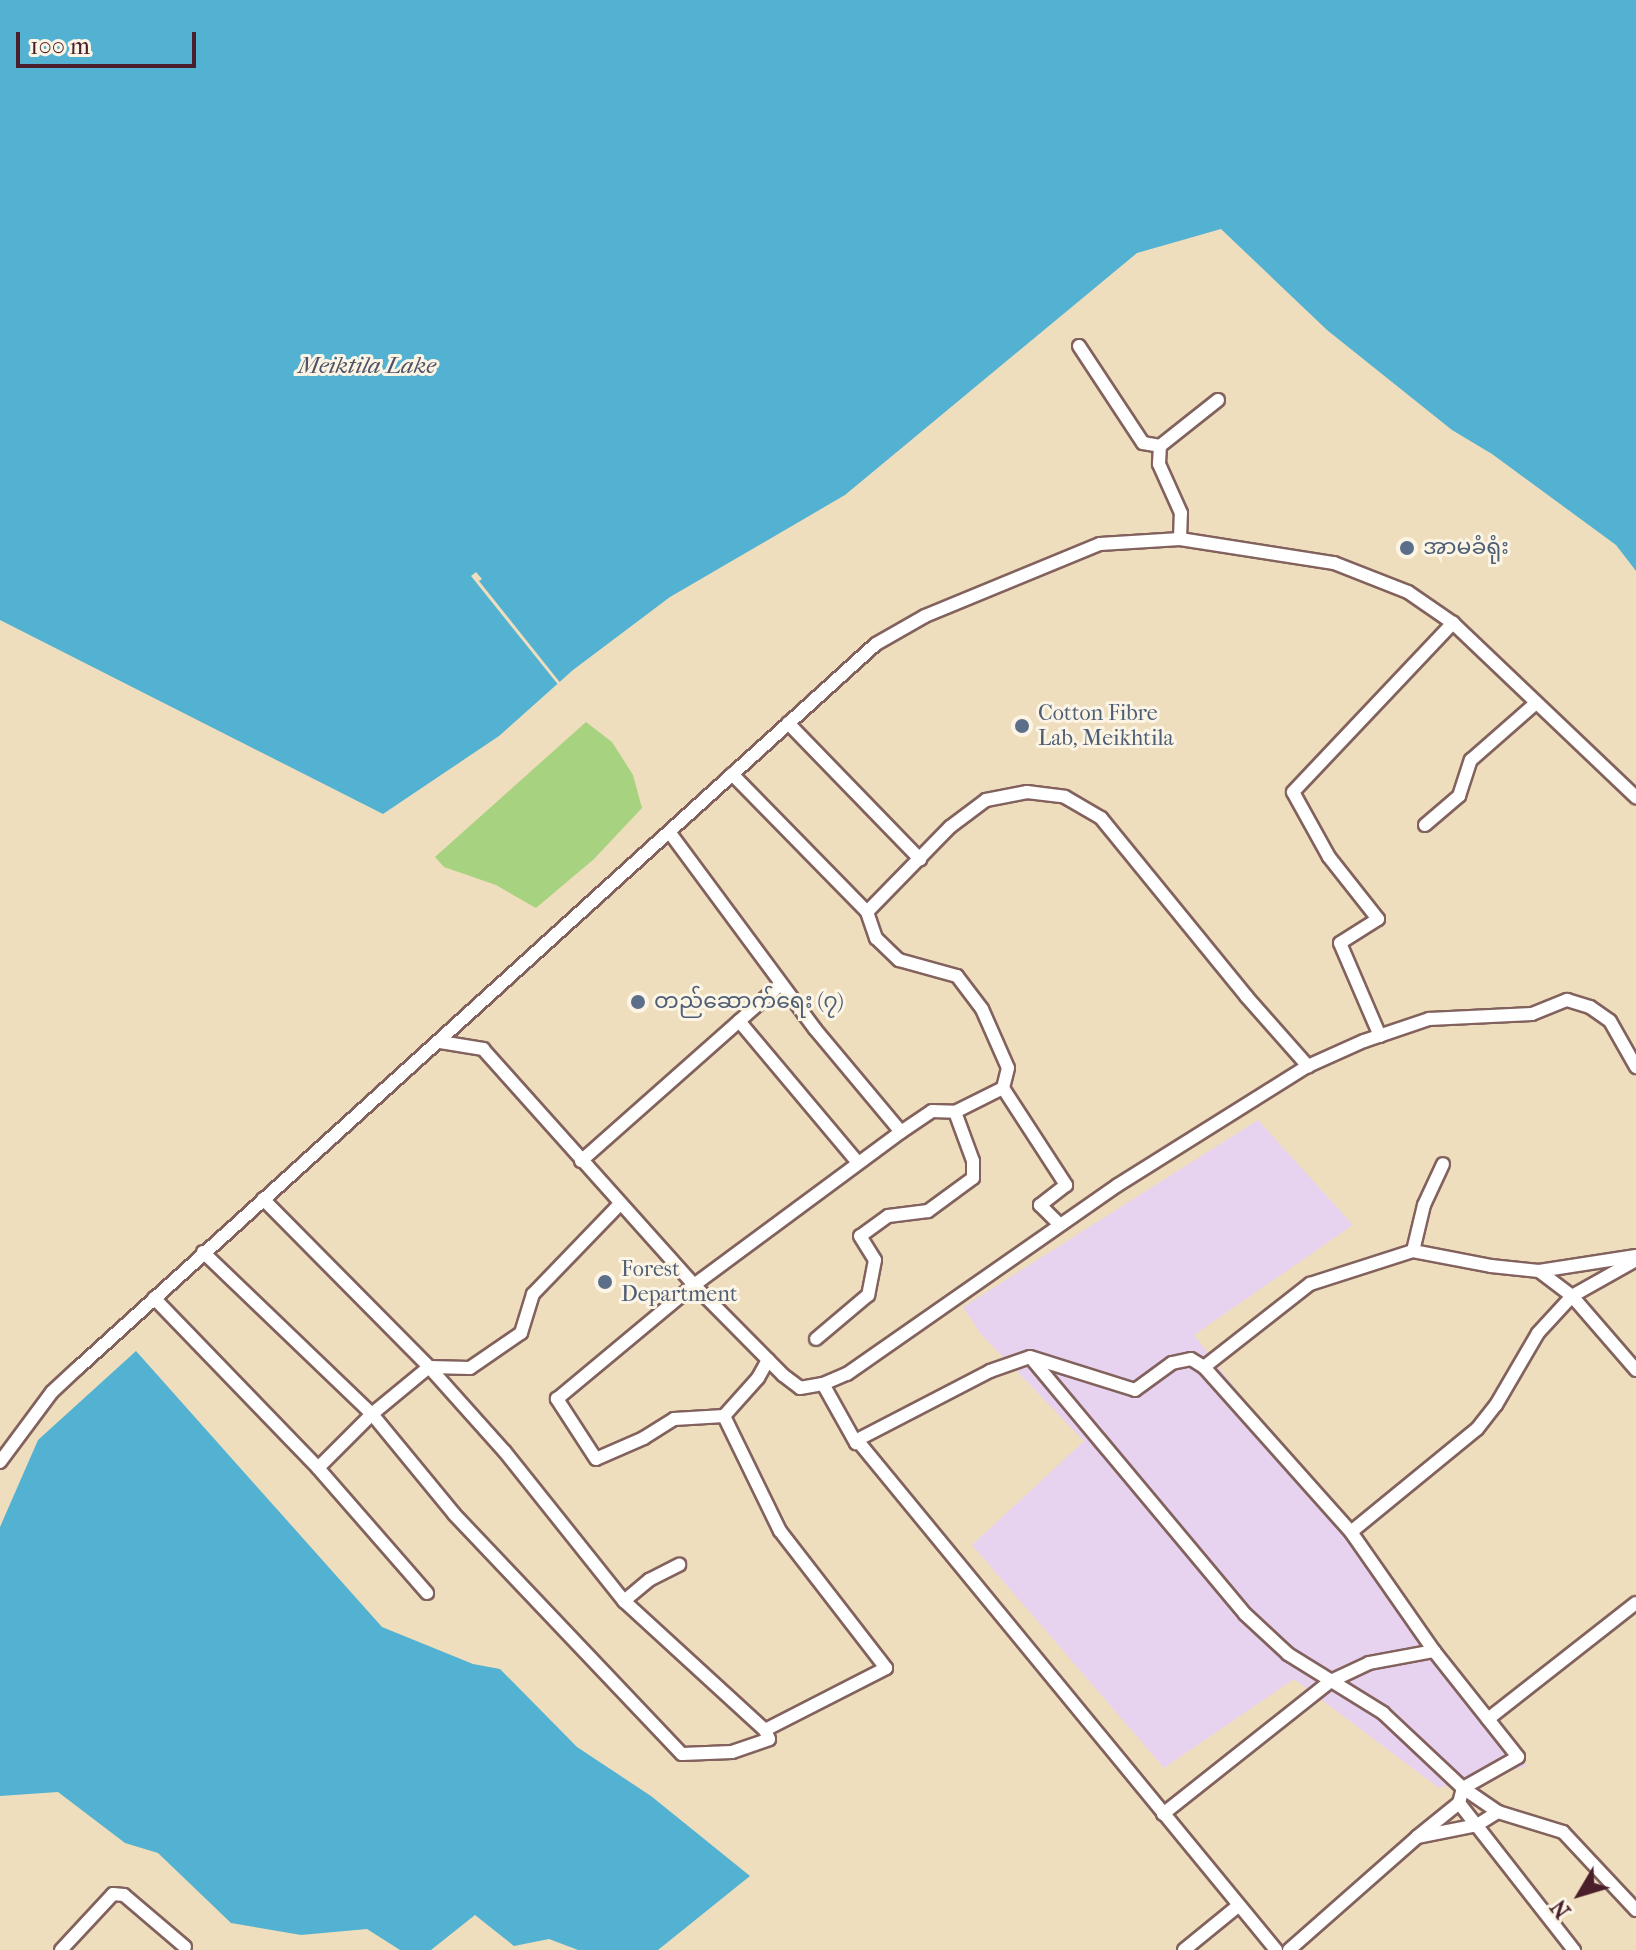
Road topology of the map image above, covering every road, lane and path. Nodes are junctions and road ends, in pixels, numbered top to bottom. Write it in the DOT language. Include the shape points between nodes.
graph roads {
  1 [pos="1079,346"];
  2 [pos="1218,400"];
  3 [pos="1160,446"];
  4 [pos="1180,539"];
  5 [pos="1453,623"];
  6 [pos="1536,703"];
  7 [pos="788,723"];
  8 [pos="732,774"];
  9 [pos="1636,797"];
  10 [pos="1425,825"];
  11 [pos="670,833"];
  12 [pos="920,859"];
  13 [pos="867,912"];
  14 [pos="781,984"];
  15 [pos="739,1021"];
  16 [pos="1380,1036"];
  17 [pos="440,1042"];
  18 [pos="1308,1066"];
  19 [pos="1636,1067"];
  20 [pos="1003,1088"];
  21 [pos="955,1112"];
  22 [pos="901,1132"];
  23 [pos="581,1161"];
  24 [pos="858,1163"];
  25 [pos="1443,1164"];
  26 [pos="263,1199"];
  27 [pos="620,1204"];
  28 [pos="1059,1224"];
  29 [pos="1413,1251"];
  30 [pos="203,1252"];
  31 [pos="1636,1258"];
  32 [pos="1539,1271"];
  33 [pos="694,1285"];
  34 [pos="1572,1296"];
  35 [pos="154,1298"];
  36 [pos="816,1339"];
  37 [pos="1030,1357"];
  38 [pos="768,1360"];
  39 [pos="429,1367"];
  40 [pos="1204,1367"];
  41 [pos="1636,1370"];
  42 [pos="823,1384"];
  43 [pos="372,1414"];
  44 [pos="724,1416"];
  45 [pos="857,1440"];
  46 [pos="0,1462"];
  47 [pos="318,1468"];
  48 [pos="1351,1532"];
  49 [pos="679,1565"];
  50 [pos="427,1593"];
  51 [pos="624,1601"];
  52 [pos="1636,1603"];
  53 [pos="1434,1651"];
  54 [pos="1331,1681"];
  55 [pos="1488,1719"];
  56 [pos="765,1730"];
  57 [pos="1463,1788"];
  58 [pos="1459,1803"];
  59 [pos="1498,1812"];
  60 [pos="1163,1814"];
  61 [pos="1477,1825"];
  62 [pos="1417,1837"];
  63 [pos="1238,1906"];
  64 [pos="1636,1910"];
  65 [pos="185,1947"];
  66 [pos="61,1950"];
  67 [pos="1184,1950"];
  68 [pos="1276,1950"];
  69 [pos="1289,1950"];
  70 [pos="1574,1950"];
  1 -- 3 [label="street" via="1143,443"];
  2 -- 3 [label="street"];
  3 -- 4 [label="street" via="1159,464 1181,513"];
  4 -- 5 [label="street" via="1334,563 1408,592"];
  4 -- 7 [label="street" via="1100,544 925,616 876,644"];
  5 -- 6 [label="street"];
  5 -- 16 [label="street" via="1293,792 1329,857 1378,919 1340,943"];
  6 -- 9 [label="street"];
  6 -- 10 [label="street" via="1471,760 1459,796"];
  7 -- 8 [label="street"];
  7 -- 12 [label="street"];
  8 -- 11 [label="street"];
  8 -- 13 [label="street"];
  11 -- 14 [label="street"];
  11 -- 17 [label="street"];
  12 -- 13 [label="street"];
  12 -- 18 [label="street" via="986,800 1027,792 1065,797 1101,818"];
  13 -- 20 [label="street" via="876,938 899,960 957,976 982,1009 1008,1068"];
  14 -- 15 [label="street"];
  14 -- 22 [label="street"];
  15 -- 23 [label="street"];
  15 -- 24 [label="street"];
  16 -- 18 [label="street"];
  16 -- 19 [label="street" via="1429,1019 1532,1014 1567,1000 1610,1021"];
  17 -- 23 [label="street" via="483,1049"];
  17 -- 26 [label="street"];
  18 -- 28 [label="street"];
  20 -- 21 [label="street"];
  20 -- 28 [label="street" via="1066,1185 1040,1205"];
  21 -- 22 [label="street" via="932,1111"];
  21 -- 36 [label="street" via="973,1161 973,1178 928,1211 888,1216 860,1236 875,1260 868,1295"];
  22 -- 24 [label="street"];
  23 -- 27 [label="street"];
  24 -- 33 [label="street"];
  25 -- 29 [label="street" via="1424,1205"];
  26 -- 30 [label="street"];
  26 -- 39 [label="street"];
  27 -- 33 [label="street"];
  27 -- 39 [label="street" via="533,1294 521,1333 470,1368"];
  28 -- 42 [label="street" via="847,1374"];
  29 -- 32 [label="street"];
  29 -- 40 [label="street" via="1310,1284"];
  30 -- 35 [label="street"];
  30 -- 43 [label="street"];
  31 -- 32 [label="street"];
  31 -- 34 [label="street"];
  32 -- 34 [label="street"];
  33 -- 38 [label="street"];
  33 -- 44 [label="street" via="557,1399 596,1459 674,1419"];
  34 -- 41 [label="street"];
  34 -- 48 [label="street" via="1538,1333 1477,1429"];
  35 -- 46 [label="street" via="52,1392"];
  35 -- 47 [label="street"];
  37 -- 40 [label="street" via="1135,1390 1172,1363 1191,1359"];
  37 -- 45 [label="street" via="990,1371"];
  37 -- 54 [label="street" via="1245,1614 1288,1654"];
  38 -- 42 [label="street" via="800,1388"];
  38 -- 44 [label="street"];
  39 -- 43 [label="street"];
  39 -- 51 [label="street"];
  40 -- 48 [label="street"];
  42 -- 45 [label="street"];
  43 -- 47 [label="street"];
  43 -- 56 [label="street" via="454,1514 682,1754 732,1752 769,1739"];
  44 -- 56 [label="street" via="780,1531 886,1668"];
  45 -- 60 [label="street"];
  47 -- 50 [label="street"];
  48 -- 53 [label="street"];
  49 -- 51 [label="street"];
  51 -- 56 [label="street"];
  52 -- 55 [label="street"];
  53 -- 54 [label="street" via="1369,1663"];
  53 -- 55 [label="street"];
  54 -- 57 [label="street" via="1383,1713"];
  54 -- 60 [label="street"];
  55 -- 57 [label="street" via="1518,1757"];
  57 -- 58 [label="street"];
  57 -- 59 [label="street"];
  58 -- 61 [label="street"];
  58 -- 62 [label="street"];
  59 -- 61 [label="street"];
  59 -- 64 [label="street" via="1563,1832"];
  60 -- 63 [label="street"];
  61 -- 62 [label="street"];
  61 -- 70 [label="street"];
  62 -- 69 [label="street"];
  63 -- 67 [label="street"];
  63 -- 68 [label="street"];
  65 -- 66 [label="street" via="124,1895 113,1894"];
}
